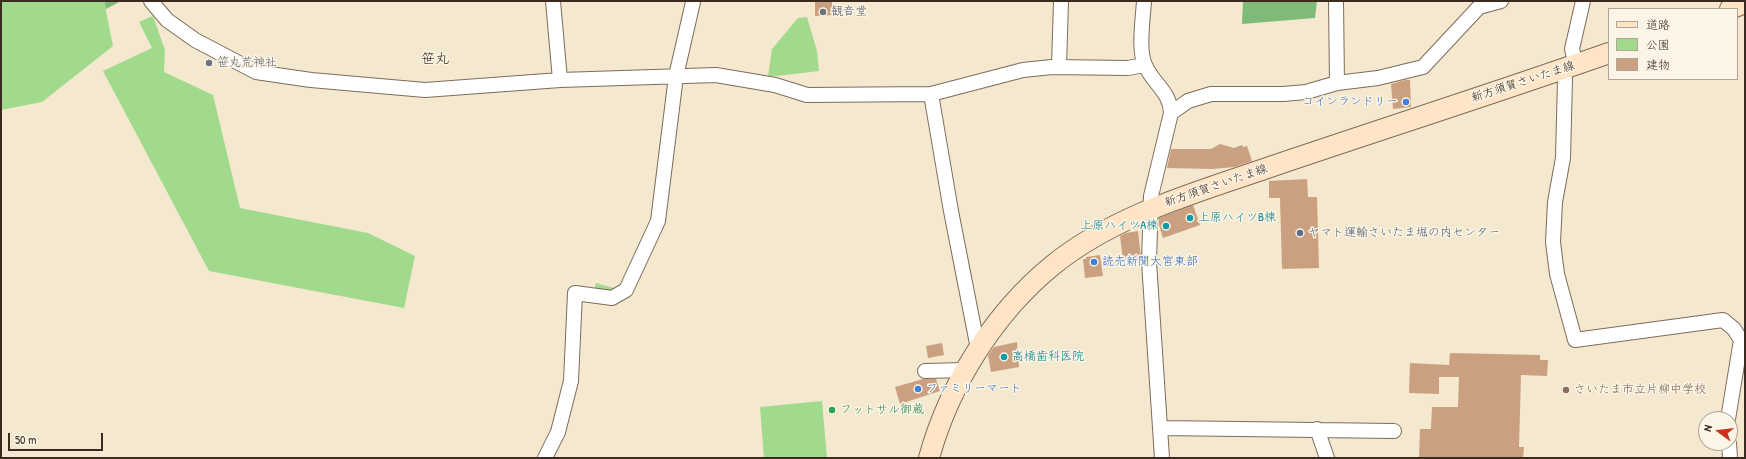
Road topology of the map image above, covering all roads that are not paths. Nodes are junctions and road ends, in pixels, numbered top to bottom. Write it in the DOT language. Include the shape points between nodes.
graph roads {
  1 [pos="151,1"];
  2 [pos="553,1"];
  3 [pos="1061,1"];
  4 [pos="1144,1"];
  5 [pos="1336,1"];
  6 [pos="1501,1"];
  7 [pos="1583,1"];
  8 [pos="693,2"];
  9 [pos="1745,3"];
  10 [pos="1732,8"];
  11 [pos="1608,53"];
  12 [pos="1144,65"];
  13 [pos="1059,67"];
  14 [pos="1570,67"];
  15 [pos="676,76"];
  16 [pos="560,80"];
  17 [pos="1337,83"];
  18 [pos="931,94"];
  19 [pos="1171,113"];
  20 [pos="1151,209"];
  21 [pos="978,349"];
  22 [pos="965,370"];
  23 [pos="925,371"];
  24 [pos="1729,411"];
  25 [pos="1160,428"];
  26 [pos="1317,429"];
  27 [pos="1394,431"];
  28 [pos="545,458"];
  29 [pos="929,458"];
  30 [pos="1162,458"];
  31 [pos="1327,458"];
  1 -- 16 [label="street" via="167,20 195,40 256,72 311,80 425,90"];
  2 -- 16 [label="street"];
  3 -- 13 [label="street"];
  4 -- 12 [label="street"];
  5 -- 17 [label="street"];
  6 -- 17 [label="street" via="1479,7 1423,67 1378,78"];
  7 -- 14 [label="street"];
  8 -- 15 [label="street"];
  9 -- 10 [label="main road"];
  11 -- 14 [label="main road, 新方須賀さいたま線"];
  12 -- 13 [label="street" via="1128,68"];
  12 -- 19 [label="street" via="1171,102"];
  13 -- 18 [label="street" via="1023,70"];
  14 -- 20 [label="main road, 新方須賀さいたま線"];
  14 -- 24 [label="street" via="1565,79 1563,158 1555,202 1553,242 1557,274 1575,340 1723,320 1734,329 1741,340"];
  15 -- 16 [label="street"];
  15 -- 18 [label="street" via="716,75 775,85 807,95"];
  15 -- 28 [label="street" via="658,221 626,290 612,298 575,293 571,380 558,432"];
  17 -- 19 [label="street" via="1306,92 1212,94 1188,101"];
  18 -- 21 [label="street"];
  19 -- 20 [label="street" via="1151,196"];
  20 -- 21 [label="main road, 新方須賀さいたま線" via="1105,232 1054,264 1014,303"];
  20 -- 25 [label="street" via="1149,262"];
  21 -- 22 [label="main road, 新方須賀さいたま線"];
  22 -- 23 [label="street"];
  22 -- 29 [label="main road, 新方須賀さいたま線" via="943,413"];
  25 -- 26 [label="street"];
  25 -- 30 [label="street"];
  26 -- 27 [label="street"];
  26 -- 31 [label="street"];
}
